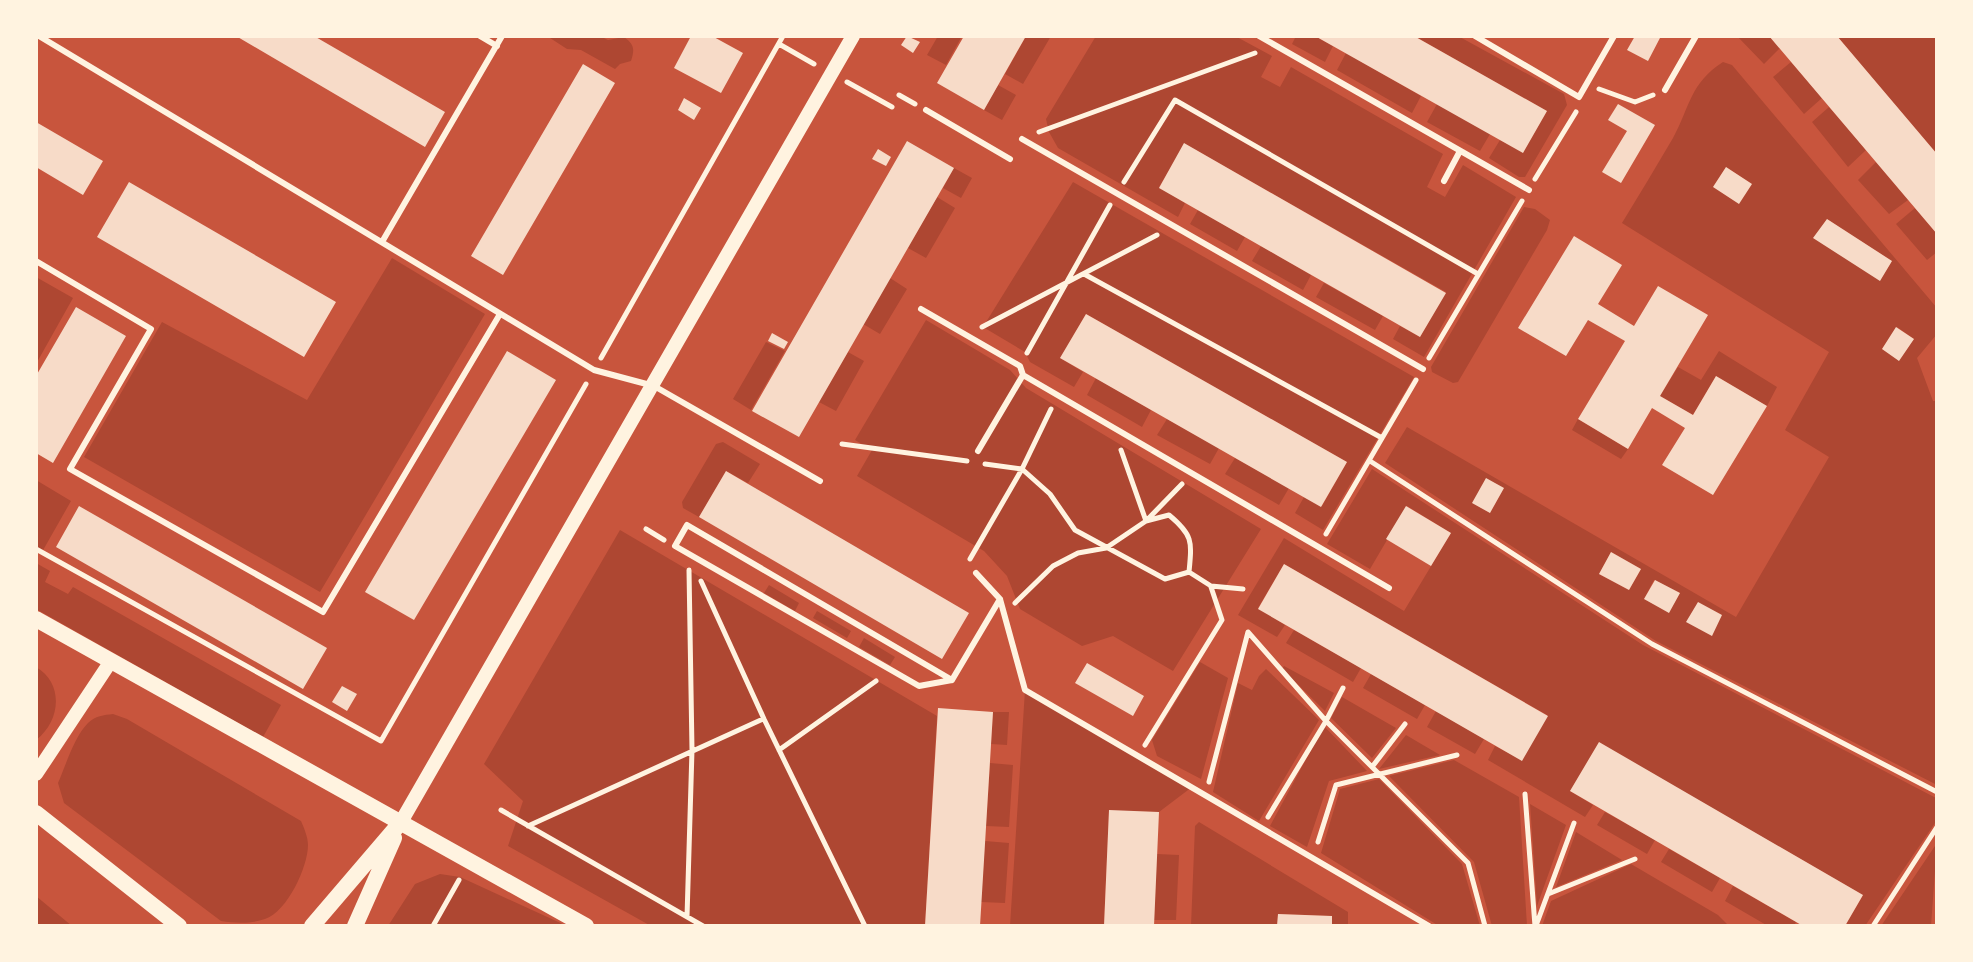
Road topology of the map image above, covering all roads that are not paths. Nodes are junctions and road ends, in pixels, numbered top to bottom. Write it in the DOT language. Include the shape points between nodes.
graph roads {
  1 [pos="39,36"];
  2 [pos="480,36"];
  3 [pos="502,36"];
  4 [pos="853,36"];
  5 [pos="1259,36"];
  6 [pos="1475,36"];
  7 [pos="1614,36"];
  8 [pos="1696,36"];
  9 [pos="497,46"];
  10 [pos="1665,90"];
  11 [pos="926,110"];
  12 [pos="1022,139"];
  13 [pos="1460,151"];
  14 [pos="1010,159"];
  15 [pos="1444,181"];
  16 [pos="1529,190"];
  17 [pos="382,242"];
  18 [pos="36,261"];
  19 [pos="921,309"];
  20 [pos="500,314"];
  21 [pos="1423,369"];
  22 [pos="1023,375"];
  23 [pos="654,386"];
  24 [pos="978,451"];
  25 [pos="820,481"];
  26 [pos="976,573"];
  27 [pos="1389,588"];
  28 [pos="1000,599"];
  29 [pos="36,619"];
  30 [pos="111,661"];
  31 [pos="952,680"];
  32 [pos="36,774"];
  33 [pos="36,813"];
  34 [pos="401,822"];
  35 [pos="179,926"];
  36 [pos="312,926"];
  37 [pos="355,926"];
  38 [pos="586,926"];
  39 [pos="1429,926"];
  1 -- 17 [label="lane"];
  2 -- 9 [label="lane"];
  3 -- 9 [label="lane"];
  4 -- 23 [label="street"];
  5 -- 13 [label="lane"];
  6 -- 7 [label="lane" via="1579,97"];
  8 -- 10 [label="lane"];
  9 -- 17 [label="lane"];
  11 -- 14 [label="lane"];
  12 -- 21 [label="lane"];
  13 -- 15 [label="lane"];
  13 -- 16 [label="lane"];
  17 -- 20 [label="lane"];
  18 -- 20 [label="lane" via="151,329 70,469 323,612"];
  19 -- 22 [label="lane" via="1020,366"];
  20 -- 23 [label="lane" via="594,370"];
  22 -- 24 [label="lane"];
  22 -- 27 [label="lane"];
  23 -- 25 [label="lane"];
  23 -- 34 [label="street"];
  26 -- 28 [label="lane"];
  28 -- 31 [label="lane"];
  28 -- 39 [label="lane" via="1025,690"];
  29 -- 30 [label="main road"];
  30 -- 32 [label="street"];
  30 -- 34 [label="main road"];
  31 -- 31 [label="lane" via="687,525 675,546 919,686"];
  33 -- 35 [label="main road"];
  34 -- 36 [label="main road"];
  34 -- 37 [label="main road"];
  34 -- 38 [label="main road"];
}
